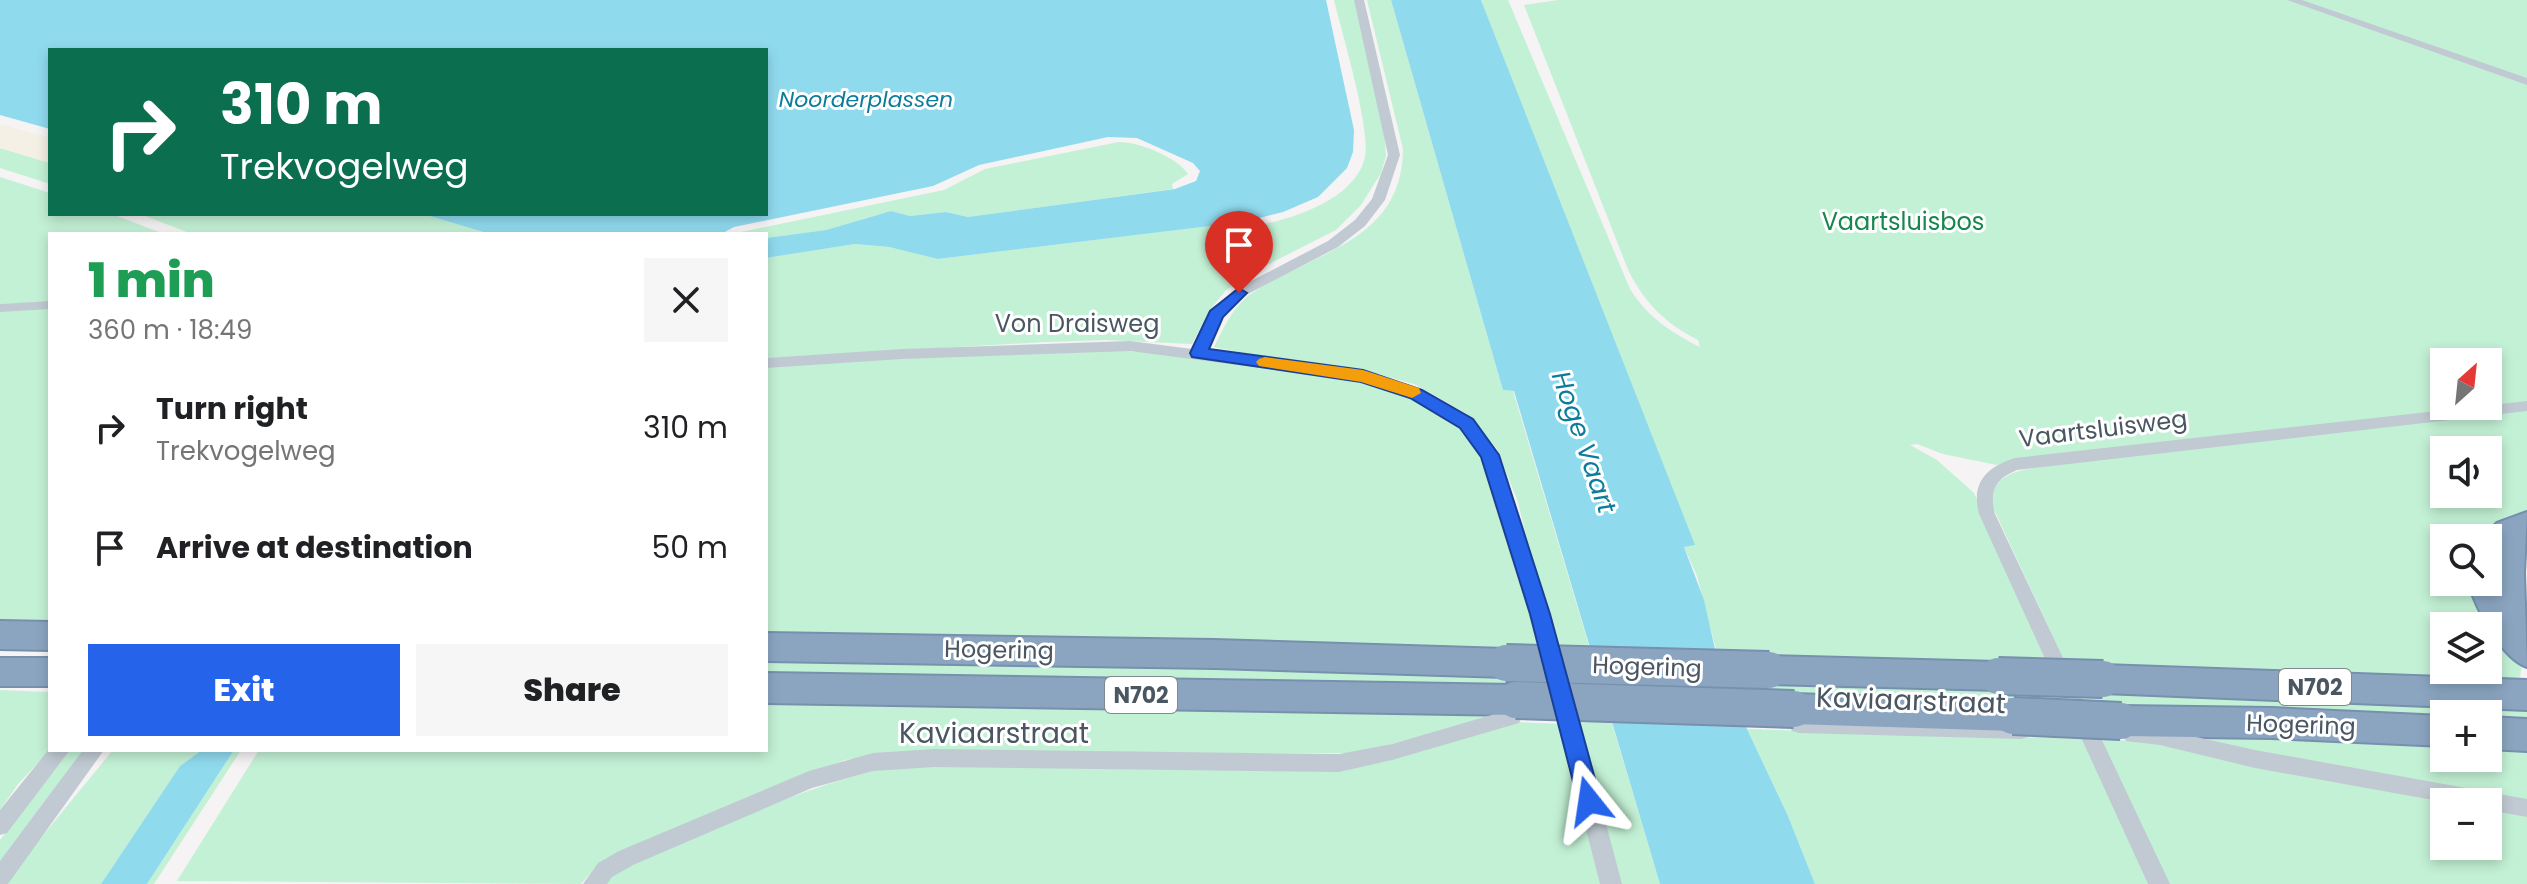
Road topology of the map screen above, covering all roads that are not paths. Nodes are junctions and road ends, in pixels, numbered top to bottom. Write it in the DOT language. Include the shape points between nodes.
graph roads {
  1 [pos="1359,0"];
  2 [pos="2292,0"];
  3 [pos="2527,82"];
  4 [pos="48,305"];
  5 [pos="0,308"];
  6 [pos="1198,353"];
  7 [pos="768,363"];
  8 [pos="2527,406"];
  9 [pos="2527,524"];
  10 [pos="2502,537"];
  11 [pos="2527,544"];
  12 [pos="2489,596"];
  13 [pos="2527,626"];
  14 [pos="0,635"];
  15 [pos="48,636"];
  16 [pos="768,647"];
  17 [pos="2527,653"];
  18 [pos="0,672"];
  19 [pos="48,672"];
  20 [pos="768,688"];
  21 [pos="2525,694"];
  22 [pos="1514,708"];
  23 [pos="2124,728"];
  24 [pos="2430,730"];
  25 [pos="2502,734"];
  26 [pos="2527,735"];
  27 [pos="58,752"];
  28 [pos="93,752"];
  29 [pos="2527,808"];
  30 [pos="0,826"];
  31 [pos="0,878"];
  32 [pos="594,884"];
  33 [pos="1611,884"];
  34 [pos="2159,884"];
  1 -- 6 [label="street" via="1393,145 1389,175 1378,200 1333,244 1239,293 1216,314"];
  2 -- 3 [label="street"];
  4 -- 5 [label="street"];
  6 -- 7 [label="street, Von Draisweg" via="1130,346 1044,347"];
  6 -- 33 [label="street, Von Draisweg" via="1363,376 1416,394 1467,423 1490,455 1514,525"];
  8 -- 34 [label="street, Vaartsluisweg" via="2015,464 1988,478 1987,514"];
  9 -- 10 [label="highway"];
  11 -- 13 [label="highway" via="2510,560 2507,577 2514,605"];
  12 -- 17 [label="highway"];
  14 -- 15 [label="highway"];
  16 -- 21 [label="highway, Hogering / N702, bridge" via="1215,654"];
  18 -- 19 [label="highway"];
  20 -- 22 [label="highway, Hogering / N702"];
  22 -- 23 [label="highway, Hogering / N702, bridge"];
  22 -- 32 [label="street, Kaviaarstraat" via="1392,752 1339,763 934,758 873,762 809,780 626,858"];
  23 -- 24 [label="highway, Hogering / N702" via="2272,723"];
  23 -- 29 [label="street" via="2245,757"];
  25 -- 26 [label="highway"];
  27 -- 30 [label="street"];
  28 -- 31 [label="street"];
}
